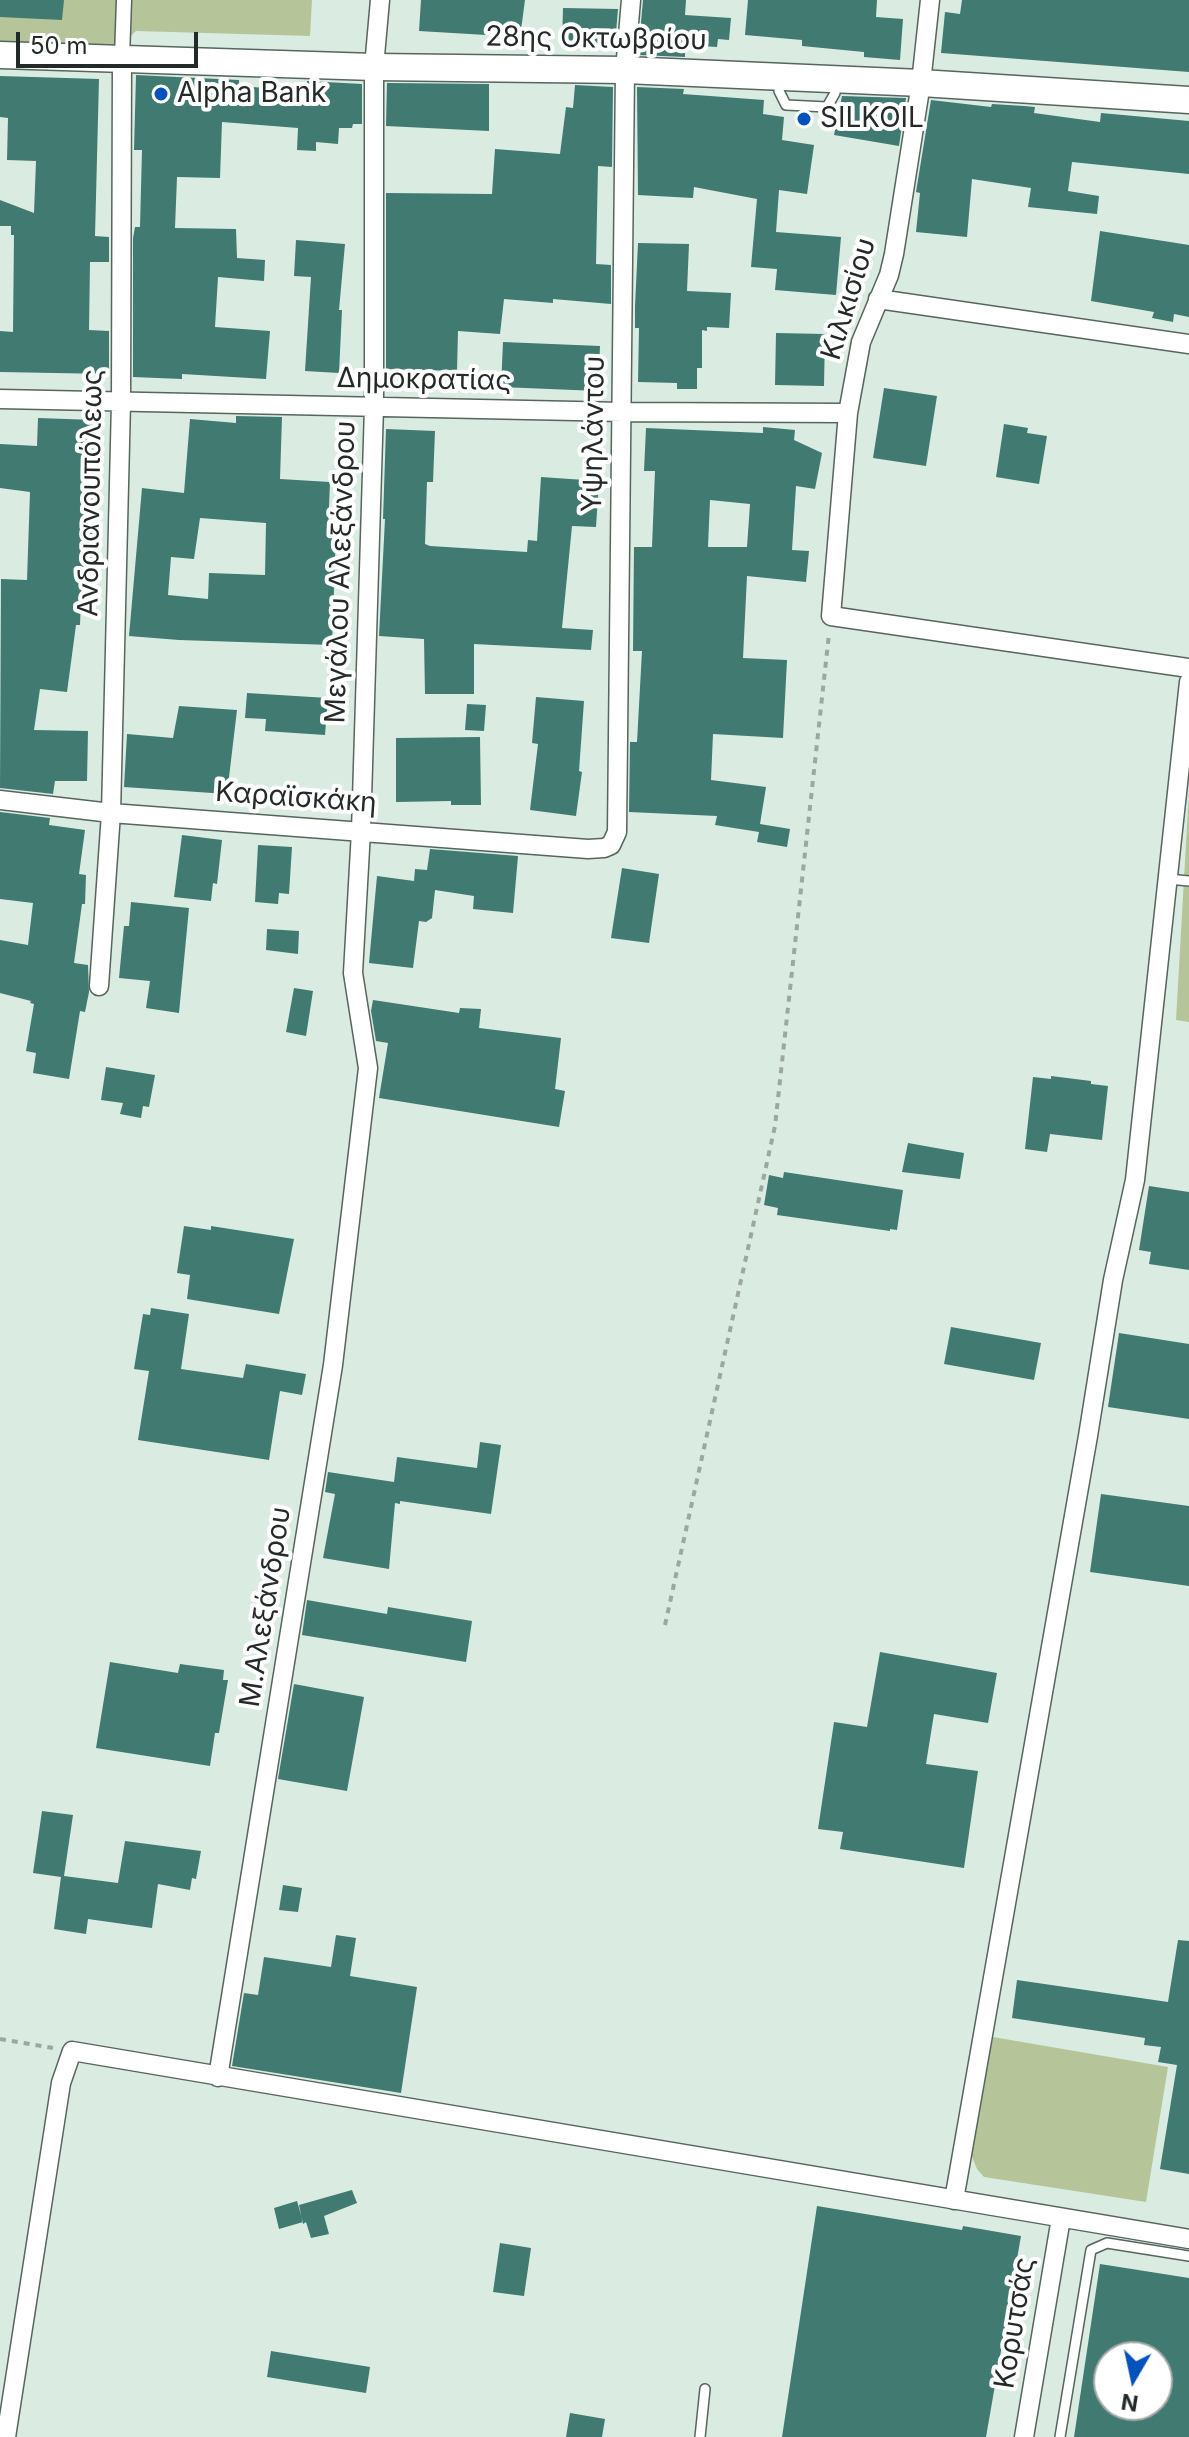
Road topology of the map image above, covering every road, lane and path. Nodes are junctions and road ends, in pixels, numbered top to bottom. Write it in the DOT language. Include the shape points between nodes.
graph roads {
  1 [pos="124,0"];
  2 [pos="380,0"];
  3 [pos="631,0"];
  4 [pos="930,0"];
  5 [pos="0,55"];
  6 [pos="122,58"];
  7 [pos="374,67"];
  8 [pos="625,70"];
  9 [pos="921,83"];
  10 [pos="779,91"];
  11 [pos="835,93"];
  12 [pos="1189,100"];
  13 [pos="878,299"];
  14 [pos="1189,344"];
  15 [pos="0,399"];
  16 [pos="121,402"];
  17 [pos="374,407"];
  18 [pos="623,412"];
  19 [pos="848,413"];
  20 [pos="831,616"];
  21 [pos="1189,668"];
  22 [pos="1189,682"];
  23 [pos="0,800"];
  24 [pos="111,813"];
  25 [pos="361,831"];
  26 [pos="588,849"];
  27 [pos="1168,879"];
  28 [pos="1189,881"];
  29 [pos="99,986"];
  30 [pos="360,1144"];
  31 [pos="665,1625"];
  32 [pos="0,2039"];
  33 [pos="72,2051"];
  34 [pos="218,2077"];
  35 [pos="954,2200"];
  36 [pos="1061,2218"];
  37 [pos="1189,2239"];
  38 [pos="1189,2256"];
  39 [pos="705,2389"];
  40 [pos="6,2437"];
  41 [pos="700,2437"];
  42 [pos="1024,2437"];
  43 [pos="1060,2437"];
  1 -- 6 [label="street, Ανδριανουπόλεως"];
  2 -- 7 [label="street, Μεγάλου Αλεξάνδρου"];
  3 -- 8 [label="street, Υψηλάντου"];
  4 -- 9 [label="street, Κιλκισίου"];
  5 -- 6 [label="main road, 28ης Οκτωβρίου"];
  6 -- 7 [label="main road, 28ης Οκτωβρίου"];
  6 -- 16 [label="street, Ανδριανουπόλεως"];
  7 -- 8 [label="main road, 28ης Οκτωβρίου"];
  7 -- 17 [label="street, Μεγάλου Αλεξάνδρου"];
  8 -- 9 [label="main road, 28ης Οκτωβρίου"];
  8 -- 18 [label="street, Υψηλάντου"];
  9 -- 12 [label="main road, 28ης Οκτωβρίου"];
  9 -- 13 [label="street, Κιλκισίου" via="894,254"];
  10 -- 11 [label="lane" via="786,105 827,107"];
  13 -- 14 [label="street"];
  13 -- 19 [label="street, Κιλκισίου" via="861,342"];
  15 -- 16 [label="street, Δημοκρατίας"];
  16 -- 17 [label="street, Δημοκρατίας"];
  16 -- 24 [label="street, Ανδριανουπόλεως"];
  17 -- 18 [label="street, Δημοκρατίας"];
  17 -- 25 [label="street, Μεγάλου Αλεξάνδρου"];
  18 -- 19 [label="street, Δημοκρατίας"];
  18 -- 26 [label="street, Υψηλάντου" via="617,832 611,845"];
  19 -- 20 [label="street, Κιλκισίου"];
  20 -- 21 [label="street"];
  20 -- 31 [label="path" via="775,1126"];
  22 -- 27 [label="street"];
  23 -- 24 [label="street, Καραϊσκάκη"];
  24 -- 25 [label="street, Καραϊσκάκη"];
  24 -- 29 [label="street, Ανδριανουπόλεως"];
  25 -- 26 [label="street, Καραϊσκάκη"];
  25 -- 30 [label="street, Μεγάλου Αλεξάνδρου" via="353,973 368,1068"];
  27 -- 28 [label="lane"];
  27 -- 35 [label="street" via="1135,1180 1113,1280"];
  30 -- 34 [label="street, Μ.Αλεξάνδρου" via="333,1365"];
  32 -- 33 [label="path"];
  33 -- 34 [label="street"];
  33 -- 40 [label="street" via="61,2083"];
  34 -- 35 [label="street"];
  35 -- 36 [label="street"];
  36 -- 37 [label="street"];
  36 -- 42 [label="street, Κορυτσάς"];
  38 -- 43 [label="lane" via="1107,2243 1091,2250"];
  39 -- 41 [label="lane"];
}
